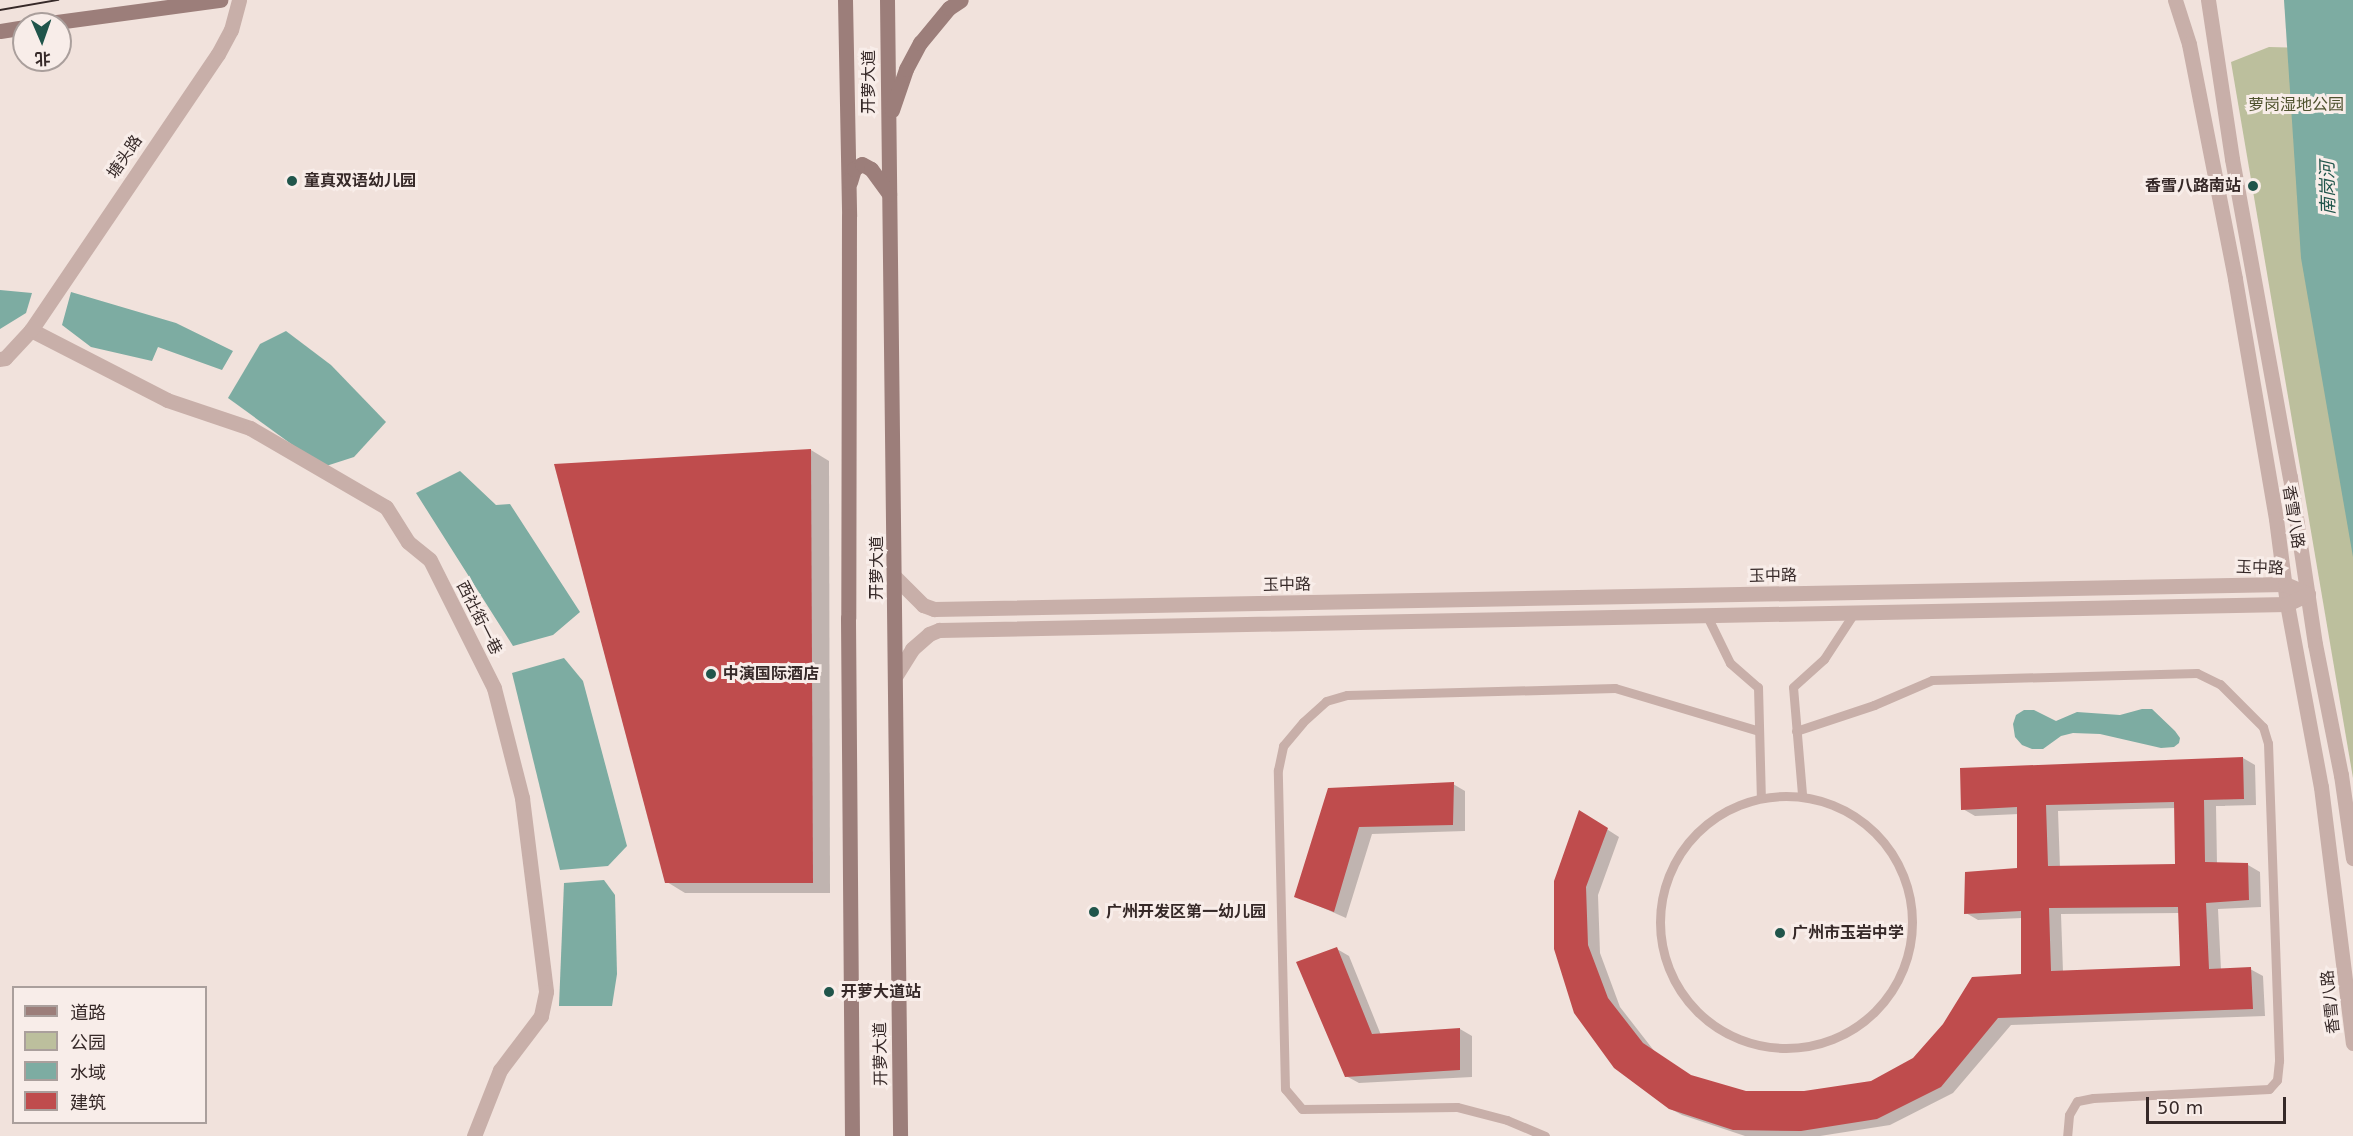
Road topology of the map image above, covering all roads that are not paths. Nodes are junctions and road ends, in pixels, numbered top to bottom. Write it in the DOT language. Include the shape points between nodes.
graph roads {
  1 [pos="220,0"];
  2 [pos="238,0"];
  3 [pos="845,0"];
  4 [pos="887,0"];
  5 [pos="961,0"];
  6 [pos="2175,0"];
  7 [pos="2208,0"];
  8 [pos="72,20"];
  9 [pos="888,121"];
  10 [pos="848,191"];
  11 [pos="889,194"];
  12 [pos="31,330"];
  13 [pos="0,359"];
  14 [pos="895,577"];
  15 [pos="2285,584"];
  16 [pos="2307,594"];
  17 [pos="2287,604"];
  18 [pos="1854,614"];
  19 [pos="1707,616"];
  20 [pos="896,675"];
  21 [pos="1760,731"];
  22 [pos="1796,731"];
  23 [pos="1802,794"];
  24 [pos="1761,798"];
  25 [pos="2353,858"];
  26 [pos="2353,1043"];
  27 [pos="474,1136"];
  28 [pos="852,1136"];
  29 [pos="900,1136"];
  30 [pos="1545,1136"];
  31 [pos="2067,1136"];
  1 -- 8 [label="main road"];
  2 -- 12 [label="street, 塘头路" via="231,30 218,54"];
  3 -- 10 [label="main road, 开萝大道"];
  4 -- 9 [label="main road, 开萝大道"];
  5 -- 9 [label="main road" via="949,8 920,43 906,69"];
  6 -- 15 [label="street, 香雪八路" via="2189,44 2235,279"];
  7 -- 16 [label="street, 香雪八路"];
  9 -- 11 [label="main road, 开萝大道"];
  10 -- 11 [label="main road" via="854,169 862,164 871,169"];
  10 -- 28 [label="main road, 开萝大道"];
  11 -- 14 [label="main road, 开萝大道"];
  12 -- 13 [label="street, 塘头路"];
  12 -- 27 [label="street, 西社街一巷" via="166,400 250,428 386,507 408,542 430,560 494,688 522,798 546,992 541,1016 500,1070"];
  14 -- 15 [label="street, 玉中路" via="922,605 934,609"];
  14 -- 20 [label="main road, 开萝大道"];
  15 -- 16 [label="street, 玉中路"];
  15 -- 17 [label="street, 香雪八路"];
  16 -- 17 [label="street, 玉中路"];
  16 -- 25 [label="street, 香雪八路"];
  17 -- 18 [label="street, 玉中路"];
  17 -- 26 [label="street, 香雪八路" via="2320,787"];
  18 -- 19 [label="street, 玉中路"];
  18 -- 22 [label="lane" via="1824,659 1793,687"];
  19 -- 20 [label="street, 玉中路" via="939,630 912,649"];
  19 -- 21 [label="lane" via="1730,663 1758,687"];
  20 -- 29 [label="main road, 开萝大道"];
  21 -- 24 [label="lane"];
  21 -- 30 [label="lane" via="1615,688 1347,694 1326,701 1283,746 1278,770 1285,1089 1302,1109 1457,1107 1507,1120"];
  22 -- 23 [label="lane"];
  22 -- 31 [label="lane" via="1874,705 1932,680 2197,673 2220,684 2264,727 2269,767 2277,1080 2269,1089 2077,1101 2069,1115"];
  23 -- 24 [label="lane"];
  23 -- 24 [label="lane" via="1840,808 1868,826 1891,851 1906,882 1912,915 1910,948 1898,980 1878,1008 1852,1029 1821,1043 1787,1048 1754,1044 1722,1031 1695,1010 1675,984 1662,952 1659,918 1664,885 1679,854 1701,828 1729,809"];
}
